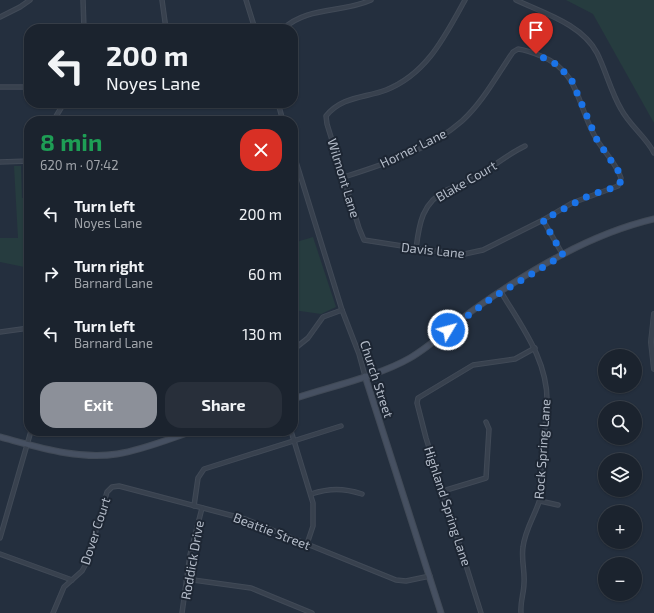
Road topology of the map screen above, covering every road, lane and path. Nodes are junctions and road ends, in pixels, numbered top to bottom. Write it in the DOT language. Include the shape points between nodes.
graph roads {
  1 [pos="30,0"];
  2 [pos="83,0"];
  3 [pos="162,0"];
  4 [pos="246,0"];
  5 [pos="371,0"];
  6 [pos="465,0"];
  7 [pos="516,0"];
  8 [pos="0,16"];
  9 [pos="84,24"];
  10 [pos="165,24"];
  11 [pos="253,24"];
  12 [pos="288,24"];
  13 [pos="518,49"];
  14 [pos="0,87"];
  15 [pos="24,87"];
  16 [pos="525,146"];
  17 [pos="654,154"];
  18 [pos="24,161"];
  19 [pos="0,162"];
  20 [pos="298,168"];
  21 [pos="344,177"];
  22 [pos="654,219"];
  23 [pos="543,220"];
  24 [pos="364,240"];
  25 [pos="416,249"];
  26 [pos="563,255"];
  27 [pos="501,292"];
  28 [pos="342,310"];
  29 [pos="654,314"];
  30 [pos="24,329"];
  31 [pos="0,332"];
  32 [pos="298,346"];
  33 [pos="535,348"];
  34 [pos="654,369"];
  35 [pos="365,376"];
  36 [pos="298,397"];
  37 [pos="486,422"];
  38 [pos="341,426"];
  39 [pos="30,436"];
  40 [pos="177,436"];
  41 [pos="293,436"];
  42 [pos="0,437"];
  43 [pos="294,440"];
  44 [pos="28,444"];
  45 [pos="112,487"];
  46 [pos="443,491"];
  47 [pos="311,494"];
  48 [pos="362,494"];
  49 [pos="540,501"];
  50 [pos="558,505"];
  51 [pos="194,506"];
  52 [pos="202,508"];
  53 [pos="0,538"];
  54 [pos="307,544"];
  55 [pos="0,554"];
  56 [pos="430,576"];
  57 [pos="186,579"];
  58 [pos="72,580"];
  59 [pos="52,613"];
  60 [pos="182,613"];
  61 [pos="312,613"];
  62 [pos="442,613"];
  63 [pos="481,613"];
  64 [pos="521,613"];
  1 -- 8 [label="street"];
  2 -- 9 [label="street"];
  3 -- 10 [label="street"];
  4 -- 11 [label="street"];
  5 -- 12 [label="street" via="309,14"];
  6 -- 21 [label="street, Wilmont Lane" via="433,55 417,72 398,85 347,100 326,116"];
  7 -- 17 [label="street" via="574,28 592,44 623,113 649,143"];
  13 -- 21 [label="street, Horner Lane" via="513,52 478,104 448,132 405,155"];
  13 -- 23 [label="street, Davis Lane" via="550,60 566,72 597,140 621,178 618,186 588,196"];
  14 -- 15 [label="street"];
  16 -- 25 [label="street, Blake Court" via="512,152 477,177 434,198 420,218"];
  18 -- 19 [label="street"];
  20 -- 28 [label="street, Church Street"];
  21 -- 24 [label="street, Wilmont Lane"];
  22 -- 26 [label="main road" via="613,231"];
  23 -- 25 [label="street, Davis Lane" via="473,254 460,256"];
  23 -- 26 [label="street"];
  24 -- 25 [label="street, Davis Lane"];
  26 -- 27 [label="main road"];
  27 -- 33 [label="street, Rock Spring Lane"];
  27 -- 35 [label="main road" via="410,358"];
  28 -- 32 [label="street" via="323,317 308,338"];
  28 -- 35 [label="street, Church Street"];
  29 -- 34 [label="street" via="651,342"];
  30 -- 31 [label="street"];
  33 -- 46 [label="street, Highland Spring Lane" via="516,358 464,368 418,398 426,438"];
  33 -- 49 [label="street, Rock Spring Lane" via="547,404 540,466"];
  35 -- 36 [label="main road"];
  35 -- 56 [label="main road, Church Street"];
  37 -- 46 [label="street" via="489,429 486,478"];
  38 -- 43 [label="street"];
  39 -- 44 [label="street"];
  40 -- 44 [label="main road" via="129,451 104,455 68,453"];
  41 -- 43 [label="street"];
  42 -- 44 [label="main road"];
  43 -- 47 [label="street"];
  43 -- 51 [label="street" via="204,469 198,478"];
  44 -- 53 [label="street"];
  45 -- 51 [label="street, Beattie Street" via="118,486"];
  45 -- 58 [label="street, Dover Court" via="107,492 87,562"];
  46 -- 63 [label="street, Highland Spring Lane"];
  47 -- 48 [label="street" via="335,488"];
  47 -- 54 [label="street" via="314,514"];
  49 -- 50 [label="street"];
  49 -- 64 [label="street, Rock Spring Lane" via="523,546 524,584"];
  51 -- 52 [label="street, Beattie Street"];
  52 -- 54 [label="street, Beattie Street" via="245,519"];
  52 -- 57 [label="street, Roddick Drive"];
  54 -- 56 [label="street, Beattie Street" via="396,580"];
  55 -- 58 [label="street"];
  56 -- 62 [label="main road, Church Street"];
  57 -- 60 [label="street, Roddick Drive"];
  57 -- 61 [label="street" via="251,588"];
  58 -- 59 [label="street, Dover Court" via="64,587"];
}
